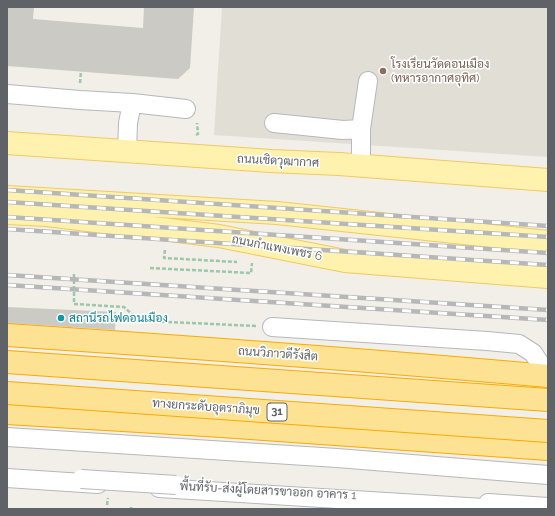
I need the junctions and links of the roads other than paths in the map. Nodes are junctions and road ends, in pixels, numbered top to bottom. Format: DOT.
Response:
graph roads {
  1 [pos="368,81"];
  2 [pos="7,94"];
  3 [pos="132,103"];
  4 [pos="191,115"];
  5 [pos="274,124"];
  6 [pos="362,129"];
  7 [pos="7,143"];
  8 [pos="127,150"];
  9 [pos="361,166"];
  10 [pos="548,180"];
  11 [pos="7,197"];
  12 [pos="7,213"];
  13 [pos="548,242"];
  14 [pos="548,277"];
  15 [pos="272,327"];
  16 [pos="7,335"];
  17 [pos="7,362"];
  18 [pos="542,375"];
  19 [pos="7,393"];
  20 [pos="548,400"];
  21 [pos="7,413"];
  22 [pos="548,431"];
  23 [pos="7,437"];
  24 [pos="548,449"];
  25 [pos="7,475"];
  26 [pos="548,475"];
  27 [pos="7,478"];
  28 [pos="548,507"];
  29 [pos="500,509"];
  1 -- 6 [label="lane"];
  2 -- 3 [label="lane"];
  3 -- 4 [label="lane"];
  3 -- 8 [label="lane"];
  5 -- 6 [label="lane"];
  6 -- 9 [label="lane"];
  7 -- 8 [label="main road, ถนนเชิดวุฒากาศ"];
  8 -- 9 [label="main road, ถนนเชิดวุฒากาศ"];
  9 -- 10 [label="main road, ถนนเชิดวุฒากาศ"];
  11 -- 13 [label="main road"];
  12 -- 14 [label="main road, ถนนกำแพงเพชร 6"];
  15 -- 18 [label="lane"];
  16 -- 18 [label="highway, ถนนวิภาวดีรังสิต"];
  17 -- 20 [label="highway, bridge"];
  19 -- 22 [label="highway, ทางยกระดับอุตราภิมุข / 31, bridge"];
  21 -- 24 [label="highway, 31"];
  23 -- 26 [label="lane"];
  25 -- 28 [label="lane, พื้นที่รับ-ส่งผู้โดยสารขาออก อาคาร 1, bridge"];
  27 -- 29 [label="lane"];
}
